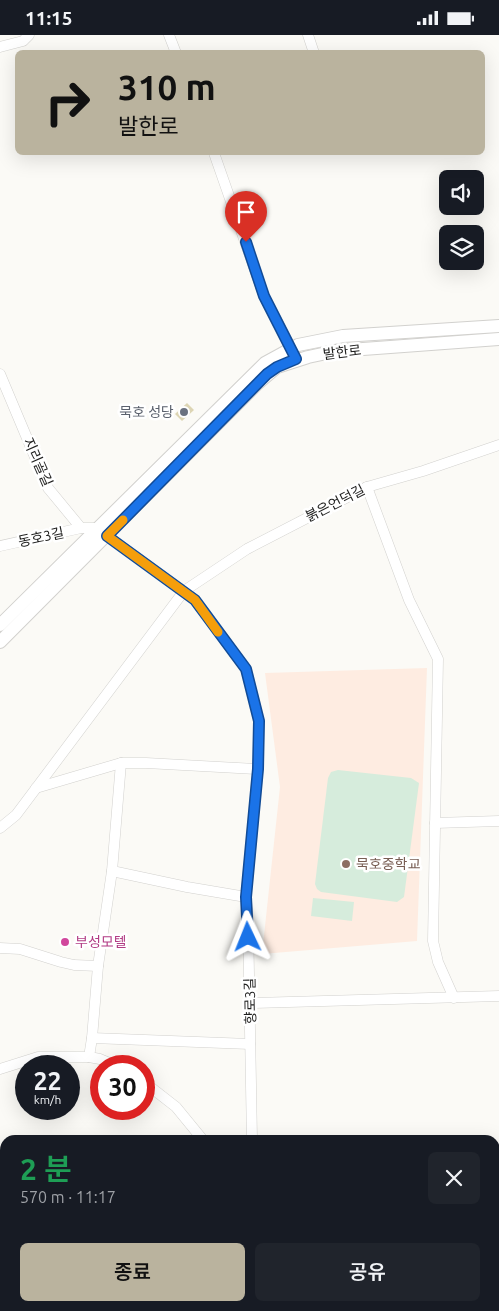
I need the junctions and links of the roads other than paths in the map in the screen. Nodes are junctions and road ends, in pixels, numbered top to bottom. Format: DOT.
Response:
graph roads {
  1 [pos="29,35"];
  2 [pos="169,35"];
  3 [pos="308,35"];
  4 [pos="0,47"];
  5 [pos="175,50"];
  6 [pos="313,50"];
  7 [pos="215,155"];
  8 [pos="499,326"];
  9 [pos="499,339"];
  10 [pos="293,354"];
  11 [pos="0,374"];
  12 [pos="499,445"];
  13 [pos="366,487"];
  14 [pos="82,528"];
  15 [pos="103,532"];
  16 [pos="0,546"];
  17 [pos="184,591"];
  18 [pos="0,625"];
  19 [pos="0,641"];
  20 [pos="121,763"];
  21 [pos="258,769"];
  22 [pos="36,787"];
  23 [pos="499,821"];
  24 [pos="435,823"];
  25 [pos="0,828"];
  26 [pos="112,871"];
  27 [pos="246,897"];
  28 [pos="0,948"];
  29 [pos="98,967"];
  30 [pos="499,996"];
  31 [pos="454,998"];
  32 [pos="250,1003"];
  33 [pos="92,1038"];
  34 [pos="250,1044"];
  35 [pos="88,1057"];
  36 [pos="0,1069"];
  37 [pos="155,1091"];
  38 [pos="199,1135"];
  39 [pos="252,1135"];
  1 -- 4 [label="street"];
  2 -- 5 [label="street"];
  3 -- 6 [label="street"];
  7 -- 10 [label="street"];
  8 -- 10 [label="street, 발한로"];
  9 -- 10 [label="street, 발한로"];
  10 -- 15 [label="street, 발한로"];
  11 -- 14 [label="street, 지리골길"];
  12 -- 13 [label="street, 붉은언덕길"];
  13 -- 17 [label="street, 붉은언덕길"];
  13 -- 24 [label="street"];
  14 -- 15 [label="street"];
  14 -- 16 [label="street, 동호3길"];
  15 -- 17 [label="street, 향로3길"];
  15 -- 18 [label="street, 발한로"];
  15 -- 19 [label="street, 발한로"];
  17 -- 21 [label="street, 향로3길"];
  17 -- 22 [label="street, 붉은언덕길"];
  20 -- 21 [label="street"];
  20 -- 22 [label="street"];
  20 -- 26 [label="street"];
  21 -- 27 [label="street, 향로3길"];
  22 -- 25 [label="street, 붉은언덕길"];
  23 -- 24 [label="street"];
  24 -- 31 [label="street"];
  26 -- 27 [label="street"];
  26 -- 29 [label="street"];
  27 -- 32 [label="street, 향로3길"];
  28 -- 29 [label="street"];
  29 -- 33 [label="street"];
  30 -- 31 [label="street"];
  31 -- 32 [label="street"];
  32 -- 34 [label="street, 향로3길"];
  33 -- 34 [label="street"];
  33 -- 35 [label="street"];
  34 -- 39 [label="street, 향로3길"];
  35 -- 36 [label="street"];
  37 -- 38 [label="street"];
}
